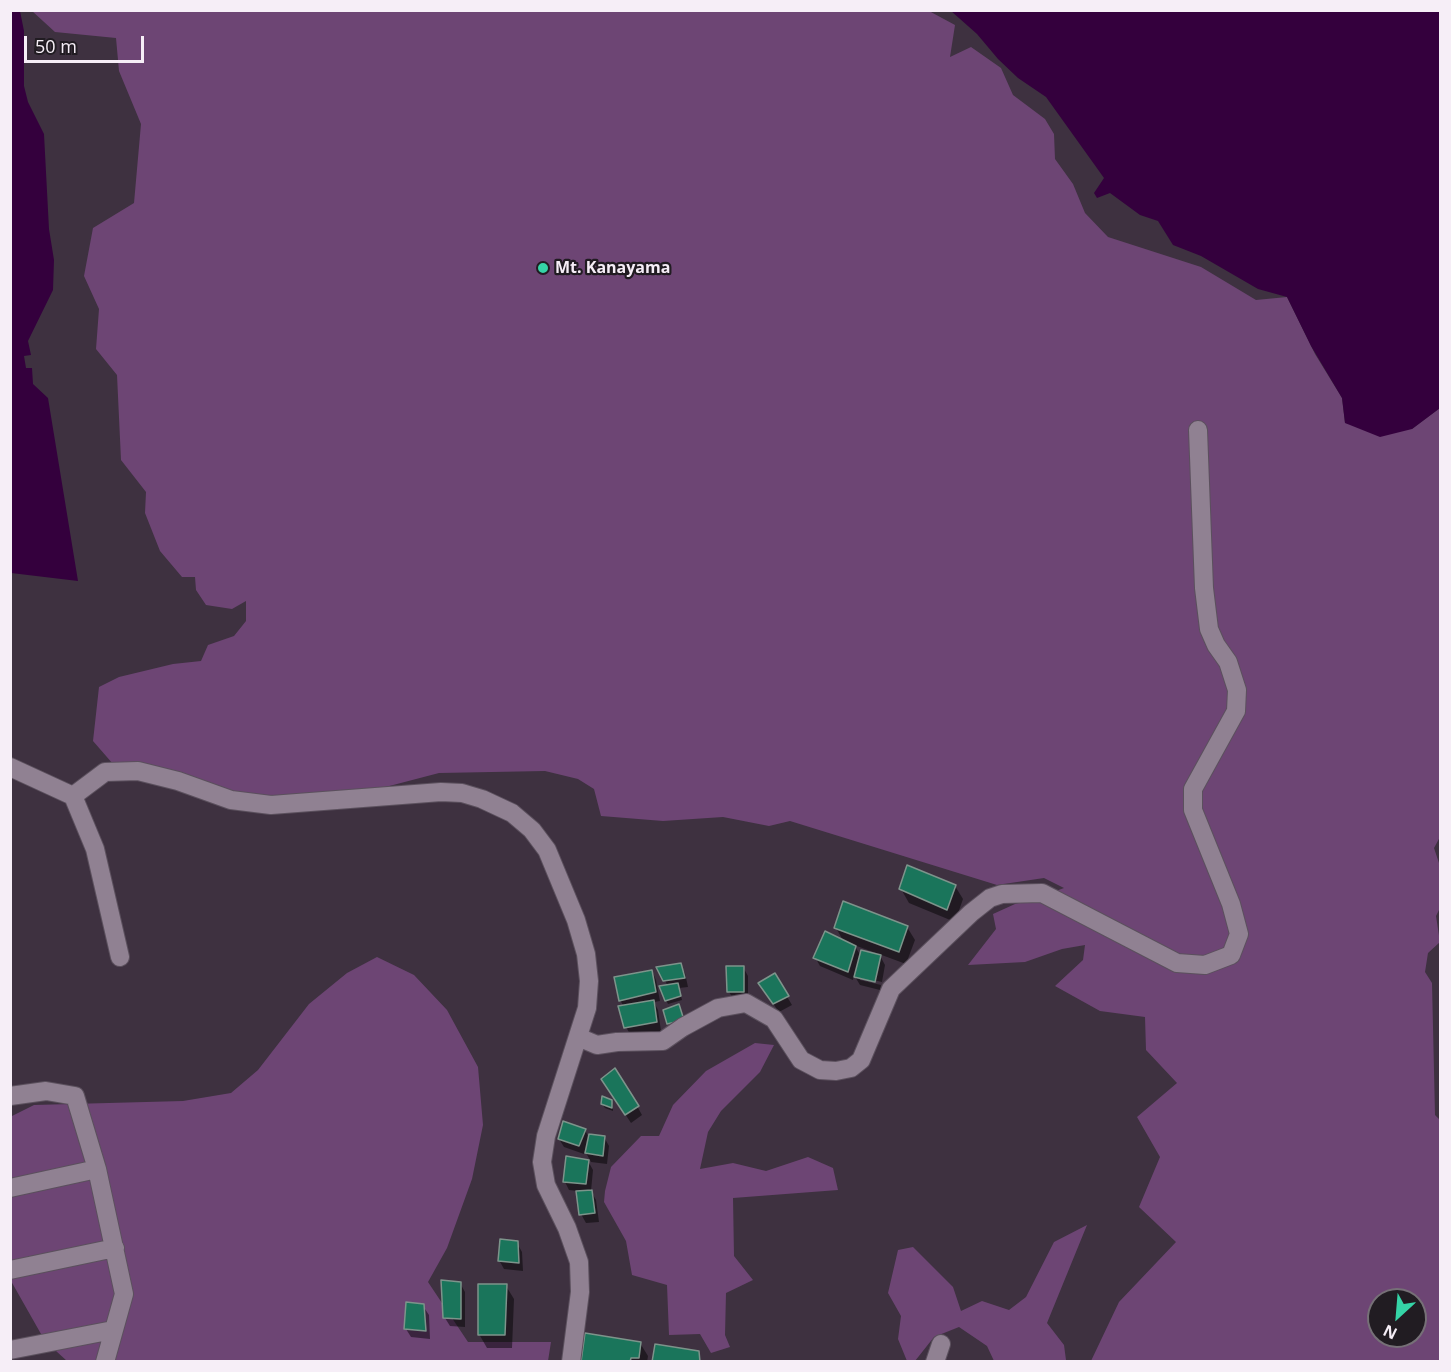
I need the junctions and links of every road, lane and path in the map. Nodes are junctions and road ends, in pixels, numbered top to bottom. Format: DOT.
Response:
graph roads {
  1 [pos="1198,430"];
  2 [pos="10,767"];
  3 [pos="73,795"];
  4 [pos="120,957"];
  5 [pos="578,1037"];
  6 [pos="10,1096"];
  7 [pos="97,1169"];
  8 [pos="10,1188"];
  9 [pos="115,1248"];
  10 [pos="10,1270"];
  11 [pos="114,1330"];
  12 [pos="941,1344"];
  13 [pos="10,1350"];
  14 [pos="105,1362"];
  15 [pos="571,1362"];
  16 [pos="935,1362"];
  1 -- 5 [label="street"];
  2 -- 3 [label="street"];
  3 -- 4 [label="street"];
  3 -- 5 [label="street"];
  5 -- 15 [label="street"];
  6 -- 7 [label="street"];
  7 -- 8 [label="street"];
  7 -- 9 [label="street"];
  9 -- 10 [label="street"];
  9 -- 11 [label="street"];
  11 -- 13 [label="street"];
  11 -- 14 [label="street"];
  12 -- 16 [label="street"];
}
